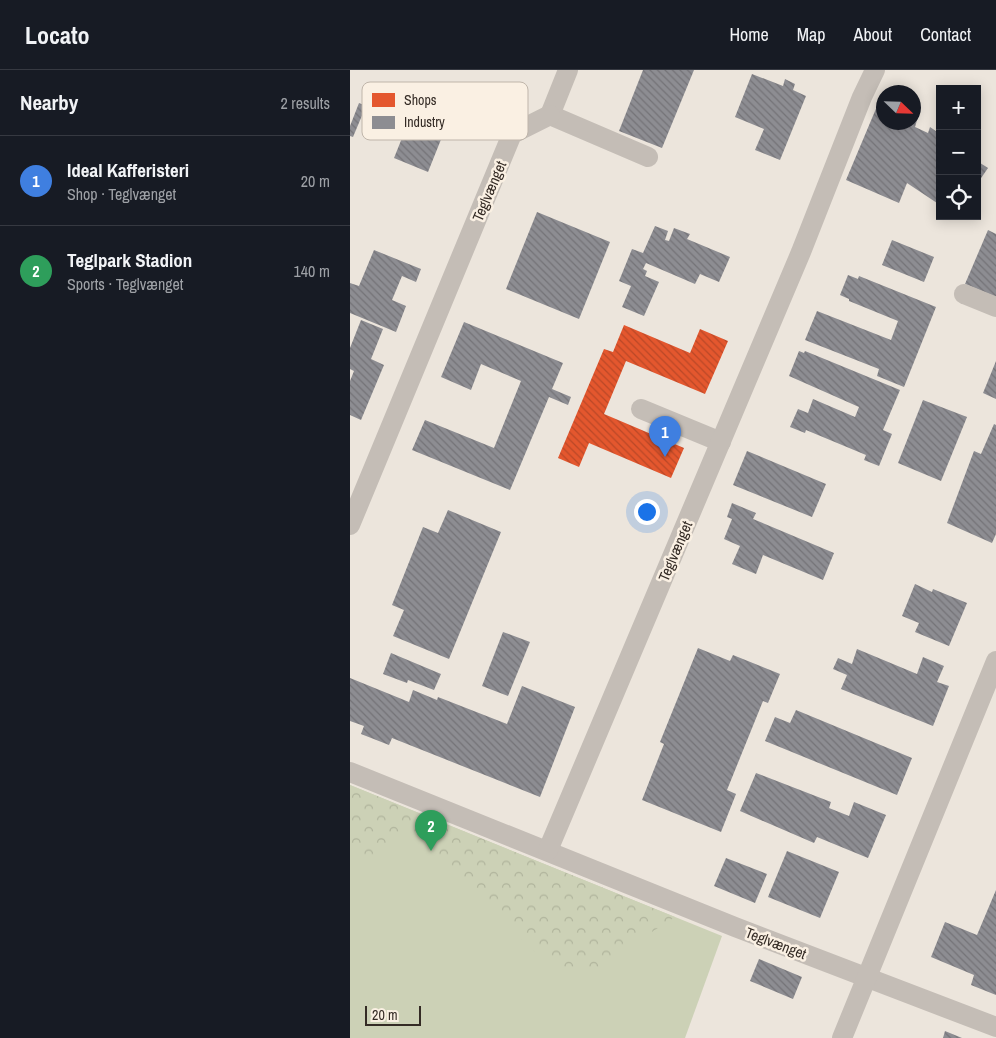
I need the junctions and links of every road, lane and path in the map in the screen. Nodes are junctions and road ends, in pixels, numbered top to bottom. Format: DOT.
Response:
graph roads {
  1 [pos="568,70"];
  2 [pos="876,70"];
  3 [pos="550,115"];
  4 [pos="528,126"];
  5 [pos="510,140"];
  6 [pos="648,157"];
  7 [pos="964,294"];
  8 [pos="996,307"];
  9 [pos="641,409"];
  10 [pos="721,442"];
  11 [pos="350,524"];
  12 [pos="996,661"];
  13 [pos="350,772"];
  14 [pos="548,850"];
  15 [pos="866,977"];
  16 [pos="996,1027"];
  17 [pos="842,1038"];
  1 -- 3 [label="street"];
  2 -- 10 [label="street, Teglvænget"];
  3 -- 4 [label="street, Teglvænget"];
  3 -- 6 [label="street"];
  5 -- 11 [label="street, Teglvænget"];
  7 -- 8 [label="street"];
  9 -- 10 [label="street"];
  10 -- 14 [label="street, Teglvænget"];
  12 -- 15 [label="street"];
  13 -- 14 [label="street, Teglvænget"];
  14 -- 15 [label="street, Teglvænget"];
  15 -- 16 [label="street, Teglvænget"];
  15 -- 17 [label="street"];
}
